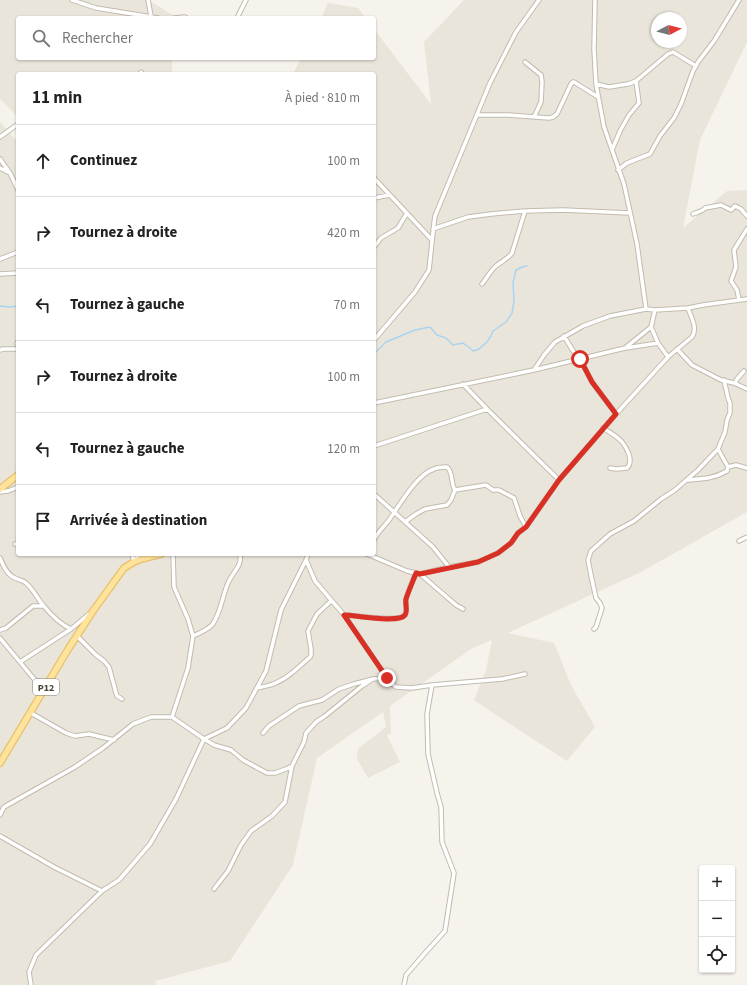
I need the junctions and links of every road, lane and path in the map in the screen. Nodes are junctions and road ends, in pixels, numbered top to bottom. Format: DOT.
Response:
graph roads {
  1 [pos="72,0"];
  2 [pos="148,0"];
  3 [pos="246,0"];
  4 [pos="539,0"];
  5 [pos="595,0"];
  6 [pos="739,0"];
  7 [pos="150,16"];
  8 [pos="238,16"];
  9 [pos="525,62"];
  10 [pos="696,66"];
  11 [pos="636,81"];
  12 [pos="596,84"];
  13 [pos="598,97"];
  14 [pos="476,115"];
  15 [pos="534,117"];
  16 [pos="16,125"];
  17 [pos="0,137"];
  18 [pos="612,150"];
  19 [pos="0,159"];
  20 [pos="0,168"];
  21 [pos="618,170"];
  22 [pos="10,173"];
  23 [pos="376,180"];
  24 [pos="16,186"];
  25 [pos="390,195"];
  26 [pos="376,198"];
  27 [pos="525,211"];
  28 [pos="407,213"];
  29 [pos="630,213"];
  30 [pos="693,214"];
  31 [pos="747,216"];
  32 [pos="433,229"];
  33 [pos="747,229"];
  34 [pos="432,240"];
  35 [pos="376,244"];
  36 [pos="16,253"];
  37 [pos="0,260"];
  38 [pos="16,273"];
  39 [pos="0,274"];
  40 [pos="482,284"];
  41 [pos="747,299"];
  42 [pos="740,300"];
  43 [pos="688,308"];
  44 [pos="646,309"];
  45 [pos="655,310"];
  46 [pos="651,327"];
  47 [pos="564,336"];
  48 [pos="376,338"];
  49 [pos="658,343"];
  50 [pos="625,348"];
  51 [pos="16,349"];
  52 [pos="677,349"];
  53 [pos="0,350"];
  54 [pos="668,357"];
  55 [pos="579,359"];
  56 [pos="534,370"];
  57 [pos="744,371"];
  58 [pos="724,380"];
  59 [pos="735,383"];
  60 [pos="463,384"];
  61 [pos="747,389"];
  62 [pos="376,403"];
  63 [pos="487,409"];
  64 [pos="616,414"];
  65 [pos="603,428"];
  66 [pos="376,445"];
  67 [pos="718,449"];
  68 [pos="728,467"];
  69 [pos="610,468"];
  70 [pos="747,468"];
  71 [pos="16,477"];
  72 [pos="559,480"];
  73 [pos="687,480"];
  74 [pos="16,488"];
  75 [pos="0,489"];
  76 [pos="455,490"];
  77 [pos="0,492"];
  78 [pos="376,496"];
  79 [pos="394,512"];
  80 [pos="405,522"];
  81 [pos="526,527"];
  82 [pos="376,536"];
  83 [pos="747,537"];
  84 [pos="739,541"];
  85 [pos="132,556"];
  86 [pos="138,556"];
  87 [pos="153,556"];
  88 [pos="173,556"];
  89 [pos="240,556"];
  90 [pos="307,556"];
  91 [pos="373,556"];
  92 [pos="0,558"];
  93 [pos="306,560"];
  94 [pos="134,562"];
  95 [pos="449,567"];
  96 [pos="418,573"];
  97 [pos="331,600"];
  98 [pos="43,606"];
  99 [pos="463,609"];
  100 [pos="93,611"];
  101 [pos="344,615"];
  102 [pos="71,629"];
  103 [pos="594,629"];
  104 [pos="0,630"];
  105 [pos="77,636"];
  106 [pos="193,636"];
  107 [pos="0,638"];
  108 [pos="20,662"];
  109 [pos="526,674"];
  110 [pos="387,678"];
  111 [pos="373,679"];
  112 [pos="432,685"];
  113 [pos="257,688"];
  114 [pos="44,691"];
  115 [pos="122,699"];
  116 [pos="31,712"];
  117 [pos="172,716"];
  118 [pos="263,733"];
  119 [pos="204,739"];
  120 [pos="114,740"];
  121 [pos="1,759"];
  122 [pos="292,766"];
  123 [pos="0,815"];
  124 [pos="0,836"];
  125 [pos="214,889"];
  126 [pos="102,891"];
  127 [pos="31,985"];
  128 [pos="404,985"];
  1 -- 7 [label="street"];
  2 -- 7 [label="street"];
  3 -- 8 [label="street"];
  4 -- 14 [label="street"];
  5 -- 12 [label="street"];
  6 -- 10 [label="street"];
  9 -- 15 [label="street"];
  10 -- 11 [label="street"];
  10 -- 21 [label="street"];
  11 -- 12 [label="street"];
  11 -- 18 [label="street"];
  12 -- 13 [label="street"];
  13 -- 15 [label="street"];
  13 -- 18 [label="street"];
  14 -- 15 [label="street"];
  14 -- 32 [label="street"];
  16 -- 17 [label="street"];
  18 -- 21 [label="street"];
  19 -- 22 [label="street"];
  20 -- 22 [label="street"];
  21 -- 29 [label="street"];
  22 -- 24 [label="street"];
  23 -- 25 [label="street"];
  25 -- 26 [label="street"];
  25 -- 28 [label="street"];
  27 -- 29 [label="street"];
  27 -- 32 [label="street"];
  27 -- 40 [label="street"];
  28 -- 34 [label="street"];
  28 -- 35 [label="street"];
  29 -- 44 [label="street"];
  30 -- 31 [label="street"];
  32 -- 34 [label="street"];
  33 -- 42 [label="street"];
  34 -- 48 [label="street"];
  36 -- 37 [label="street"];
  38 -- 39 [label="street"];
  41 -- 42 [label="street"];
  42 -- 43 [label="street"];
  43 -- 45 [label="street"];
  43 -- 52 [label="street"];
  44 -- 45 [label="street"];
  44 -- 47 [label="street"];
  45 -- 46 [label="street"];
  46 -- 49 [label="street"];
  46 -- 50 [label="street"];
  47 -- 55 [label="street"];
  47 -- 56 [label="street"];
  49 -- 50 [label="street"];
  49 -- 54 [label="street"];
  50 -- 55 [label="street"];
  51 -- 53 [label="street"];
  52 -- 54 [label="street"];
  52 -- 58 [label="street"];
  54 -- 64 [label="street"];
  55 -- 56 [label="street"];
  55 -- 64 [label="street"];
  56 -- 60 [label="street"];
  57 -- 59 [label="street"];
  58 -- 59 [label="street"];
  58 -- 67 [label="street"];
  59 -- 61 [label="street"];
  60 -- 62 [label="street"];
  60 -- 63 [label="street"];
  63 -- 66 [label="street"];
  63 -- 72 [label="street"];
  64 -- 65 [label="street"];
  65 -- 69 [label="street"];
  65 -- 72 [label="street"];
  67 -- 68 [label="street"];
  67 -- 73 [label="street"];
  68 -- 70 [label="street"];
  68 -- 73 [label="street"];
  71 -- 75 [label="main road"];
  72 -- 81 [label="street"];
  73 -- 103 [label="street"];
  74 -- 77 [label="street"];
  76 -- 79 [label="street"];
  76 -- 80 [label="street"];
  76 -- 81 [label="street"];
  78 -- 79 [label="street"];
  79 -- 80 [label="street"];
  79 -- 82 [label="street"];
  80 -- 95 [label="street"];
  81 -- 95 [label="street"];
  83 -- 84 [label="street"];
  85 -- 94 [label="street"];
  86 -- 94 [label="street"];
  87 -- 94 [label="main road, P12"];
  88 -- 106 [label="street"];
  89 -- 106 [label="street"];
  90 -- 93 [label="street"];
  91 -- 96 [label="street"];
  92 -- 98 [label="street"];
  93 -- 97 [label="street"];
  93 -- 113 [label="street"];
  94 -- 100 [label="main road, P12"];
  95 -- 96 [label="street"];
  96 -- 99 [label="street"];
  96 -- 101 [label="street"];
  97 -- 101 [label="street"];
  97 -- 113 [label="street"];
  98 -- 102 [label="street"];
  98 -- 104 [label="street"];
  100 -- 102 [label="street"];
  100 -- 105 [label="main road, P12"];
  101 -- 110 [label="street"];
  102 -- 108 [label="street"];
  105 -- 114 [label="main road, P12"];
  105 -- 115 [label="street"];
  106 -- 117 [label="street"];
  107 -- 108 [label="street"];
  108 -- 114 [label="street"];
  109 -- 112 [label="street"];
  110 -- 111 [label="street"];
  110 -- 112 [label="street"];
  111 -- 118 [label="street"];
  111 -- 122 [label="street"];
  112 -- 128 [label="street"];
  113 -- 119 [label="street"];
  114 -- 116 [label="main road, P12"];
  116 -- 120 [label="street"];
  116 -- 121 [label="main road, P12"];
  117 -- 119 [label="street"];
  117 -- 120 [label="street"];
  119 -- 122 [label="street"];
  119 -- 126 [label="street"];
  120 -- 123 [label="street"];
  122 -- 125 [label="street"];
  124 -- 126 [label="street"];
  126 -- 127 [label="street"];
}
